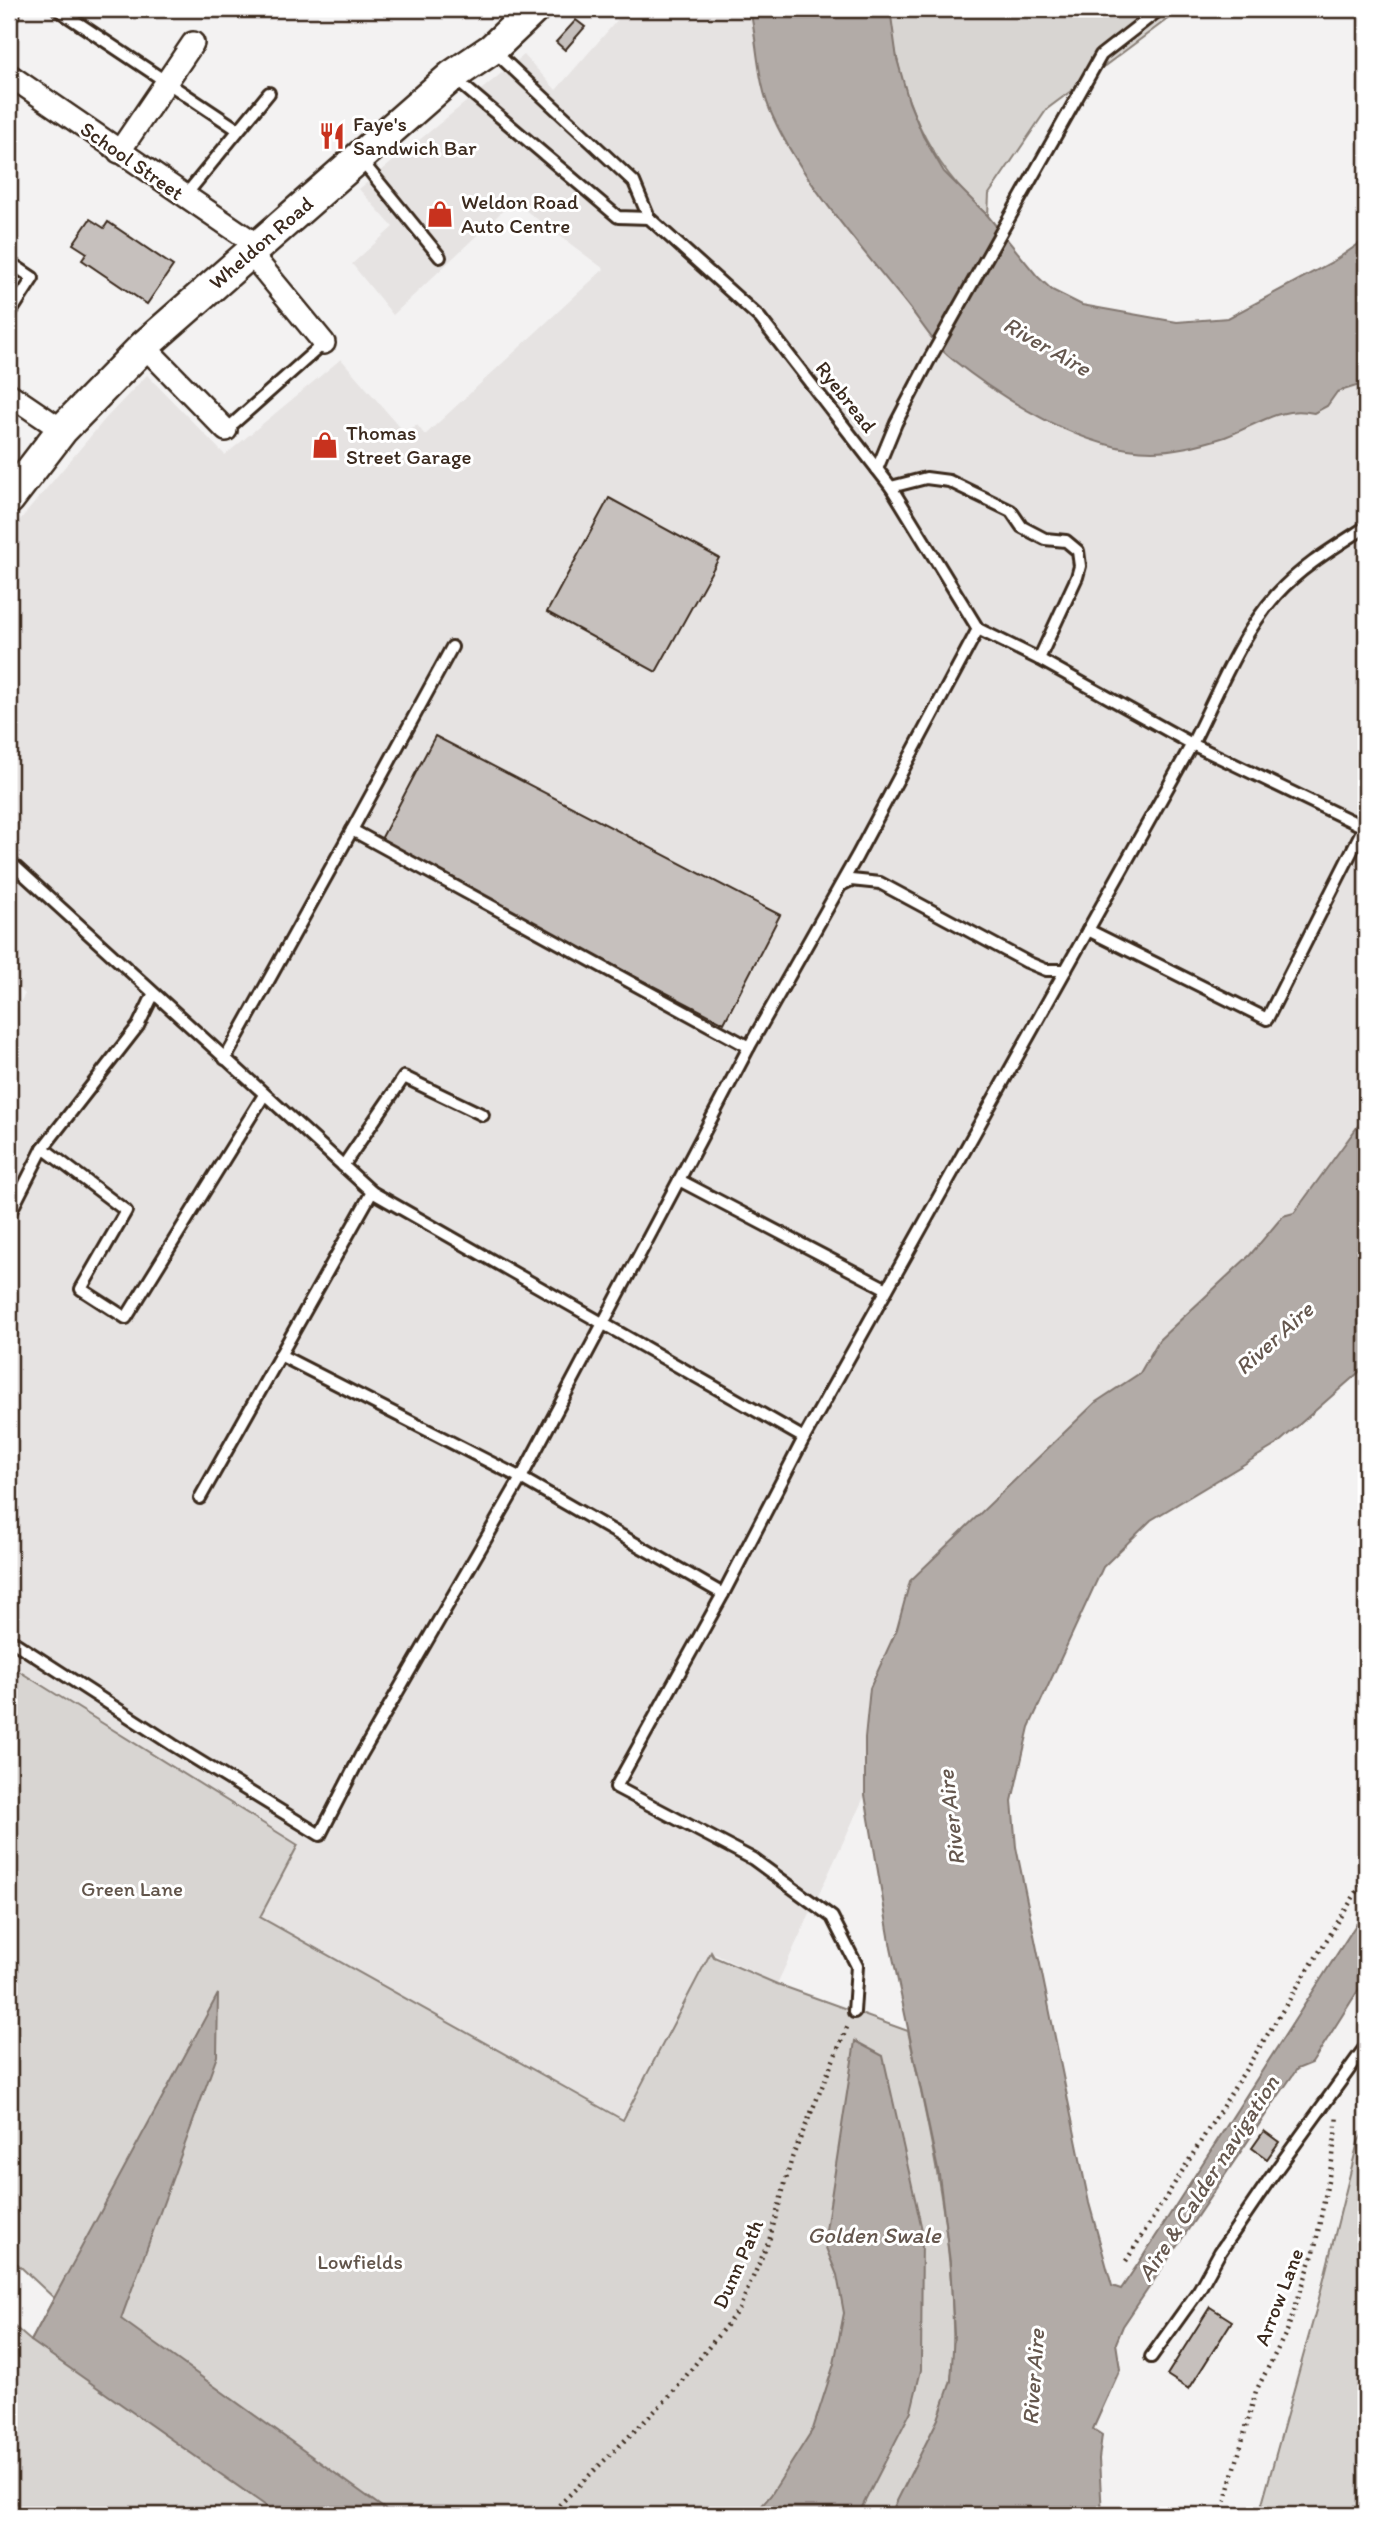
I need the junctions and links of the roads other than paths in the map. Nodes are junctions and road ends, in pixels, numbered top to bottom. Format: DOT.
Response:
graph roads {
  1 [pos="57,9"];
  2 [pos="534,9"];
  3 [pos="1160,9"];
  4 [pos="193,43"];
  5 [pos="492,49"];
  6 [pos="9,75"];
  7 [pos="452,76"];
  8 [pos="167,82"];
  9 [pos="269,93"];
  10 [pos="237,129"];
  11 [pos="119,152"];
  12 [pos="359,158"];
  13 [pos="184,197"];
  14 [pos="649,218"];
  15 [pos="253,249"];
  16 [pos="440,257"];
  17 [pos="9,262"];
  18 [pos="9,315"];
  19 [pos="324,343"];
  20 [pos="144,346"];
  21 [pos="9,394"];
  22 [pos="62,430"];
  23 [pos="226,430"];
  24 [pos="877,470"];
  25 [pos="891,487"];
  26 [pos="9,499"];
  27 [pos="1366,527"];
  28 [pos="978,629"];
  29 [pos="452,647"];
  30 [pos="1039,659"];
  31 [pos="1192,744"];
  32 [pos="1365,827"];
  33 [pos="352,831"];
  34 [pos="9,861"];
  35 [pos="841,885"];
  36 [pos="1088,930"];
  37 [pos="1066,970"];
  38 [pos="153,995"];
  39 [pos="749,1047"];
  40 [pos="225,1059"];
  41 [pos="264,1095"];
  42 [pos="483,1115"];
  43 [pos="43,1148"];
  44 [pos="343,1166"];
  45 [pos="679,1180"];
  46 [pos="372,1192"];
  47 [pos="9,1215"];
  48 [pos="887,1290"];
  49 [pos="603,1325"];
  50 [pos="280,1355"];
  51 [pos="804,1438"];
  52 [pos="521,1478"];
  53 [pos="200,1498"];
  54 [pos="723,1594"];
  55 [pos="9,1639"];
  56 [pos="854,2012"];
  57 [pos="1366,2046"];
  58 [pos="1151,2357"];
  1 -- 8 [label="lane"];
  2 -- 5 [label="street, Wheldon Road"];
  3 -- 24 [label="lane"];
  4 -- 8 [label="street"];
  5 -- 7 [label="street, Wheldon Road"];
  5 -- 14 [label="lane, Ryebread"];
  6 -- 11 [label="street, School Street"];
  7 -- 12 [label="street, Wheldon Road"];
  7 -- 14 [label="lane"];
  8 -- 10 [label="lane"];
  8 -- 11 [label="street"];
  9 -- 10 [label="lane"];
  10 -- 13 [label="lane"];
  11 -- 13 [label="street, School Street"];
  12 -- 15 [label="street, Wheldon Road"];
  12 -- 16 [label="lane"];
  13 -- 15 [label="street, School Street"];
  14 -- 24 [label="lane, Ryebread"];
  15 -- 19 [label="street, School Street"];
  15 -- 20 [label="street, Wheldon Road"];
  17 -- 18 [label="lane"];
  19 -- 23 [label="lane"];
  20 -- 22 [label="street, Wheldon Road"];
  20 -- 23 [label="street"];
  21 -- 22 [label="street"];
  22 -- 26 [label="street, Wheldon Road"];
  24 -- 25 [label="lane, Ryebread"];
  25 -- 28 [label="lane, Ryebread"];
  25 -- 30 [label="lane"];
  27 -- 31 [label="lane"];
  28 -- 30 [label="lane"];
  28 -- 35 [label="lane"];
  29 -- 33 [label="lane"];
  30 -- 31 [label="lane"];
  31 -- 32 [label="lane"];
  31 -- 36 [label="lane"];
  32 -- 36 [label="lane"];
  33 -- 39 [label="lane"];
  33 -- 40 [label="lane"];
  34 -- 38 [label="lane"];
  35 -- 37 [label="lane"];
  35 -- 39 [label="lane"];
  36 -- 37 [label="lane"];
  37 -- 48 [label="lane"];
  38 -- 40 [label="lane"];
  38 -- 43 [label="lane"];
  39 -- 45 [label="lane"];
  40 -- 41 [label="lane"];
  41 -- 43 [label="lane"];
  41 -- 44 [label="lane"];
  42 -- 44 [label="lane"];
  43 -- 47 [label="lane"];
  44 -- 46 [label="lane"];
  45 -- 48 [label="lane"];
  45 -- 49 [label="lane"];
  46 -- 49 [label="lane"];
  46 -- 50 [label="lane"];
  48 -- 51 [label="lane"];
  49 -- 51 [label="lane"];
  49 -- 52 [label="lane"];
  50 -- 52 [label="lane"];
  50 -- 53 [label="lane"];
  51 -- 54 [label="lane"];
  52 -- 54 [label="lane"];
  52 -- 55 [label="lane"];
  54 -- 56 [label="lane"];
  57 -- 58 [label="lane"];
}
